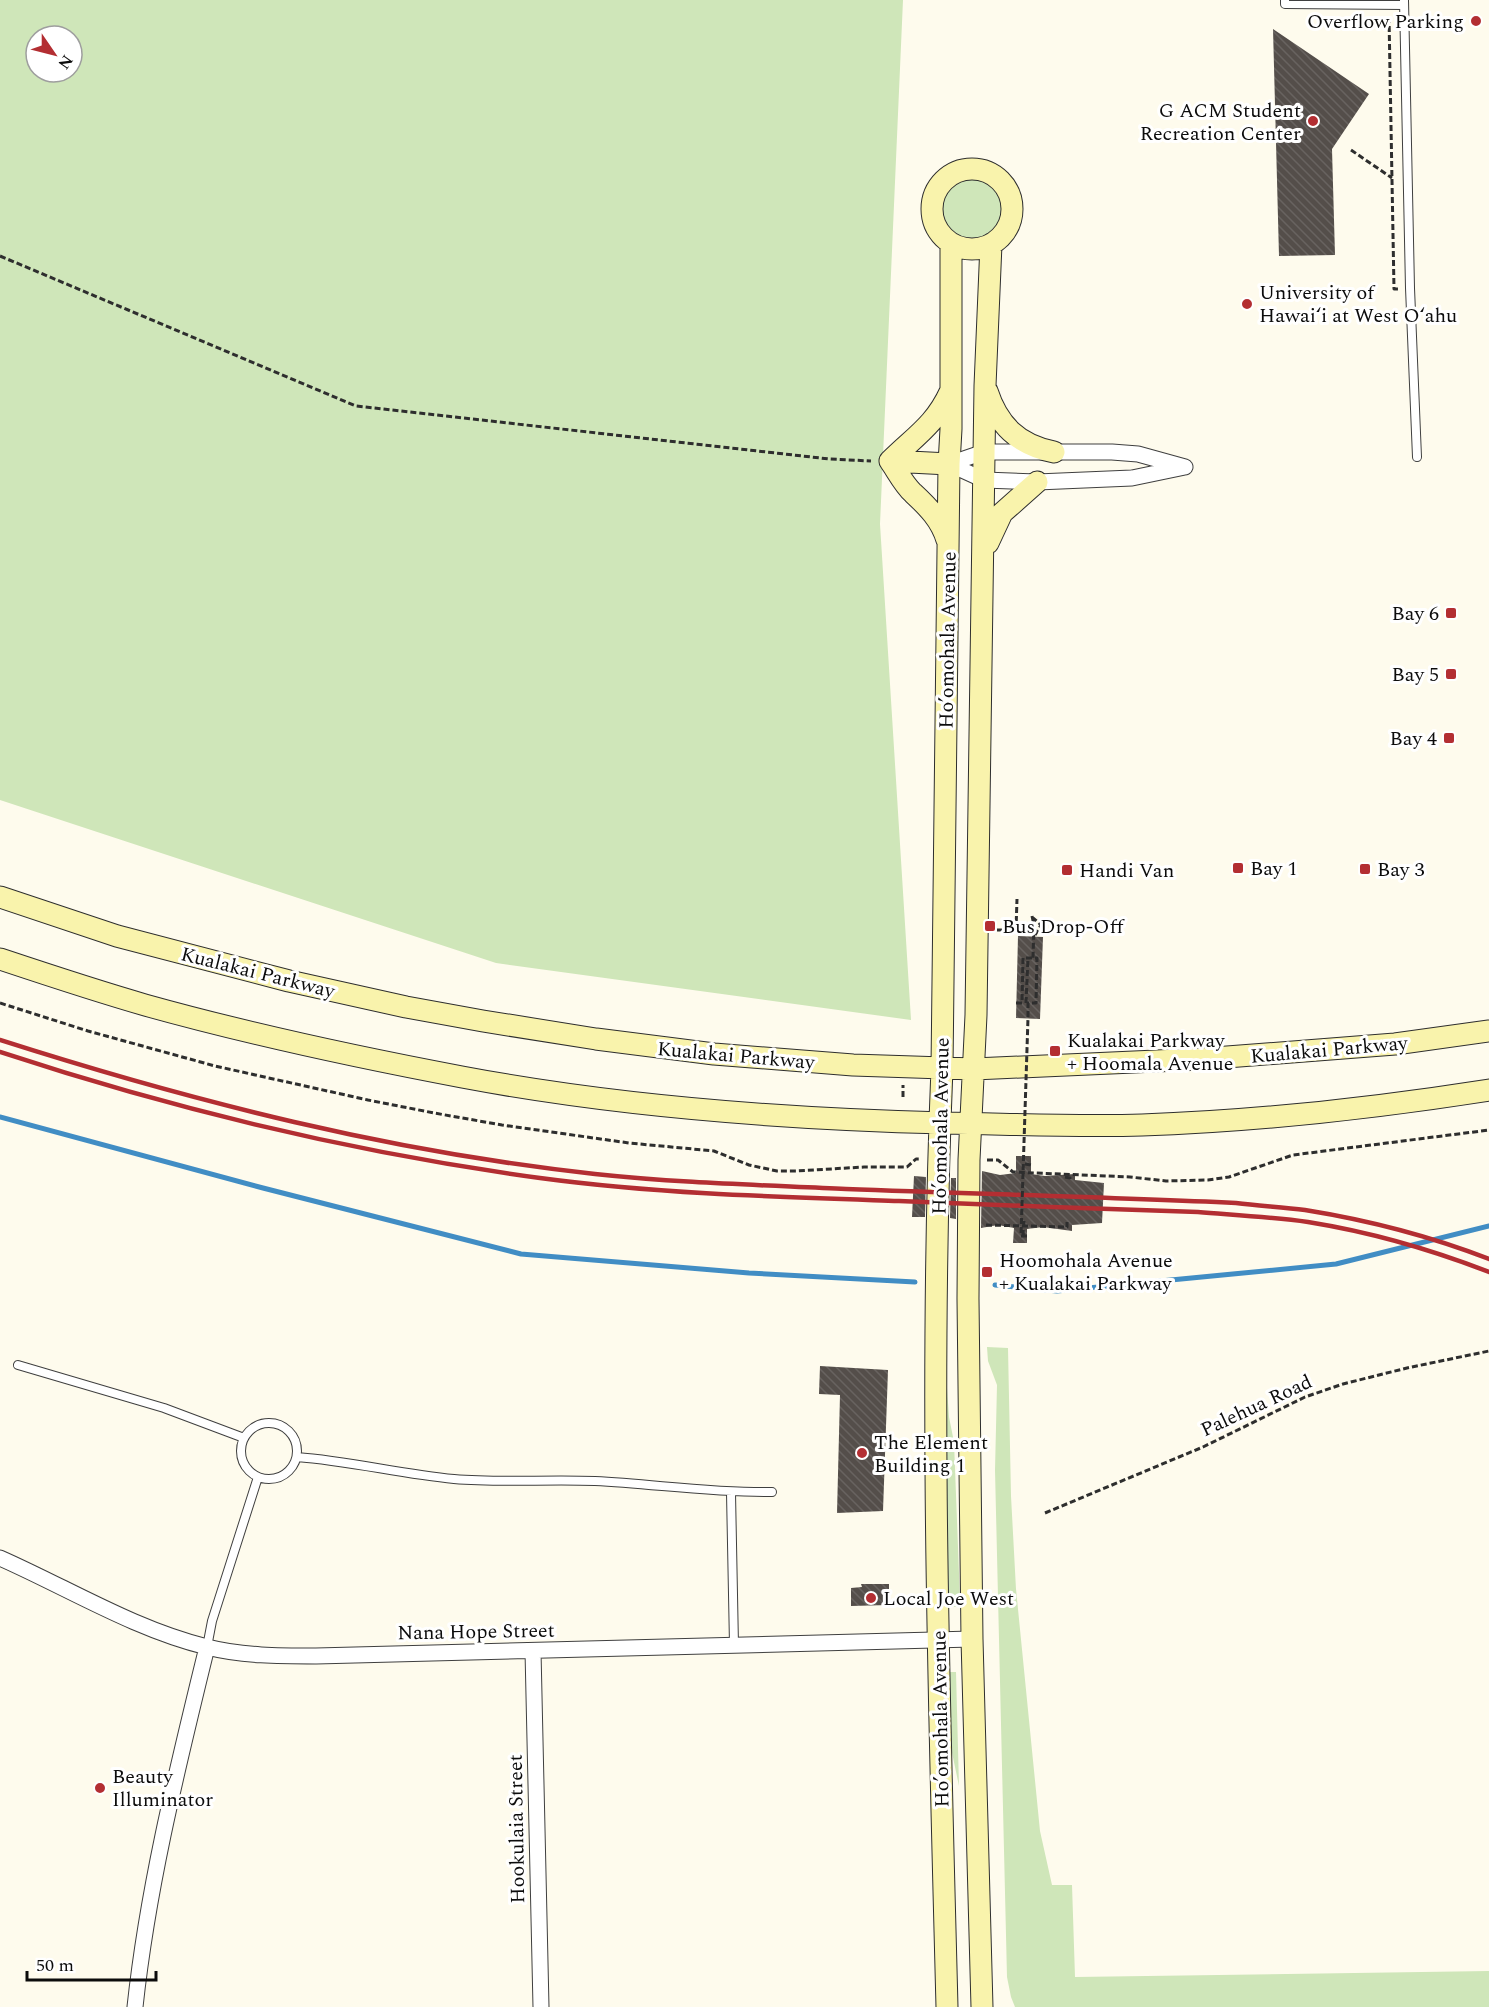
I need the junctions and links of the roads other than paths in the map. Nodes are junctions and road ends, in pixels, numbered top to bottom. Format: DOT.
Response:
graph roads {
  1 [pos="1285,0"];
  2 [pos="1404,2"];
  3 [pos="951,244"];
  4 [pos="991,244"];
  5 [pos="985,386"];
  6 [pos="951,389"];
  7 [pos="984,452"];
  8 [pos="1053,452"];
  9 [pos="1417,457"];
  10 [pos="890,461"];
  11 [pos="949,464"];
  12 [pos="984,480"];
  13 [pos="1037,482"];
  14 [pos="948,546"];
  15 [pos="983,558"];
  16 [pos="0,897"];
  17 [pos="0,959"];
  18 [pos="1489,1031"];
  19 [pos="942,1068"];
  20 [pos="974,1068"];
  21 [pos="1489,1090"];
  22 [pos="940,1123"];
  23 [pos="971,1123"];
  24 [pos="18,1365"];
  25 [pos="244,1438"];
  26 [pos="297,1457"];
  27 [pos="258,1477"];
  28 [pos="772,1492"];
  29 [pos="731,1493"];
  30 [pos="0,1558"];
  31 [pos="972,1639"];
  32 [pos="938,1641"];
  33 [pos="734,1645"];
  34 [pos="207,1647"];
  35 [pos="533,1651"];
  36 [pos="981,1970"];
  37 [pos="135,2007"];
  38 [pos="541,2007"];
  39 [pos="947,2007"];
  40 [pos="982,2007"];
  41 [pos="990,2007"];
  1 -- 2 [label="lane"];
  2 -- 9 [label="lane"];
  3 -- 4 [label="main road"];
  3 -- 4 [label="main road"];
  3 -- 6 [label="main road, Ho’omohala Avenue"];
  4 -- 5 [label="main road, Ho’omohala Avenue"];
  5 -- 7 [label="main road, Ho’omohala Avenue"];
  5 -- 8 [label="main road"];
  6 -- 10 [label="main road"];
  6 -- 11 [label="main road, Ho’omohala Avenue"];
  7 -- 8 [label="street"];
  7 -- 11 [label="street"];
  7 -- 12 [label="main road, Ho’omohala Avenue"];
  8 -- 13 [label="street"];
  10 -- 11 [label="main road"];
  10 -- 14 [label="main road"];
  11 -- 12 [label="street"];
  11 -- 14 [label="main road, Ho’omohala Avenue"];
  12 -- 13 [label="street"];
  12 -- 15 [label="main road, Ho’omohala Avenue"];
  13 -- 15 [label="main road"];
  14 -- 19 [label="main road, Ho’omohala Avenue"];
  15 -- 20 [label="main road, Ho’omohala Avenue"];
  16 -- 19 [label="main road, Kualakai Parkway"];
  17 -- 22 [label="main road"];
  18 -- 20 [label="main road, Kualakai Parkway"];
  19 -- 20 [label="main road, Kualakai Parkway"];
  19 -- 22 [label="main road, Ho’omohala Avenue"];
  20 -- 23 [label="main road, Ho’omohala Avenue"];
  21 -- 23 [label="main road"];
  22 -- 23 [label="main road"];
  22 -- 32 [label="main road, Ho’omohala Avenue"];
  23 -- 31 [label="main road, Ho’omohala Avenue"];
  24 -- 25 [label="lane"];
  25 -- 26 [label="lane"];
  25 -- 27 [label="lane"];
  26 -- 27 [label="lane"];
  26 -- 29 [label="lane"];
  27 -- 34 [label="lane"];
  28 -- 29 [label="lane"];
  29 -- 33 [label="lane"];
  30 -- 34 [label="street, Nana Hope Street"];
  31 -- 32 [label="street, Nana Hope Street"];
  31 -- 36 [label="main road, Ho’omohala Avenue"];
  32 -- 33 [label="street, Nana Hope Street"];
  32 -- 39 [label="main road, Ho’omohala Avenue"];
  33 -- 35 [label="street, Nana Hope Street"];
  34 -- 35 [label="street, Nana Hope Street"];
  34 -- 37 [label="street"];
  35 -- 38 [label="street, Hookulaia Street"];
  36 -- 40 [label="main road, Ho’omohala Avenue"];
  36 -- 41 [label="main road"];
}
